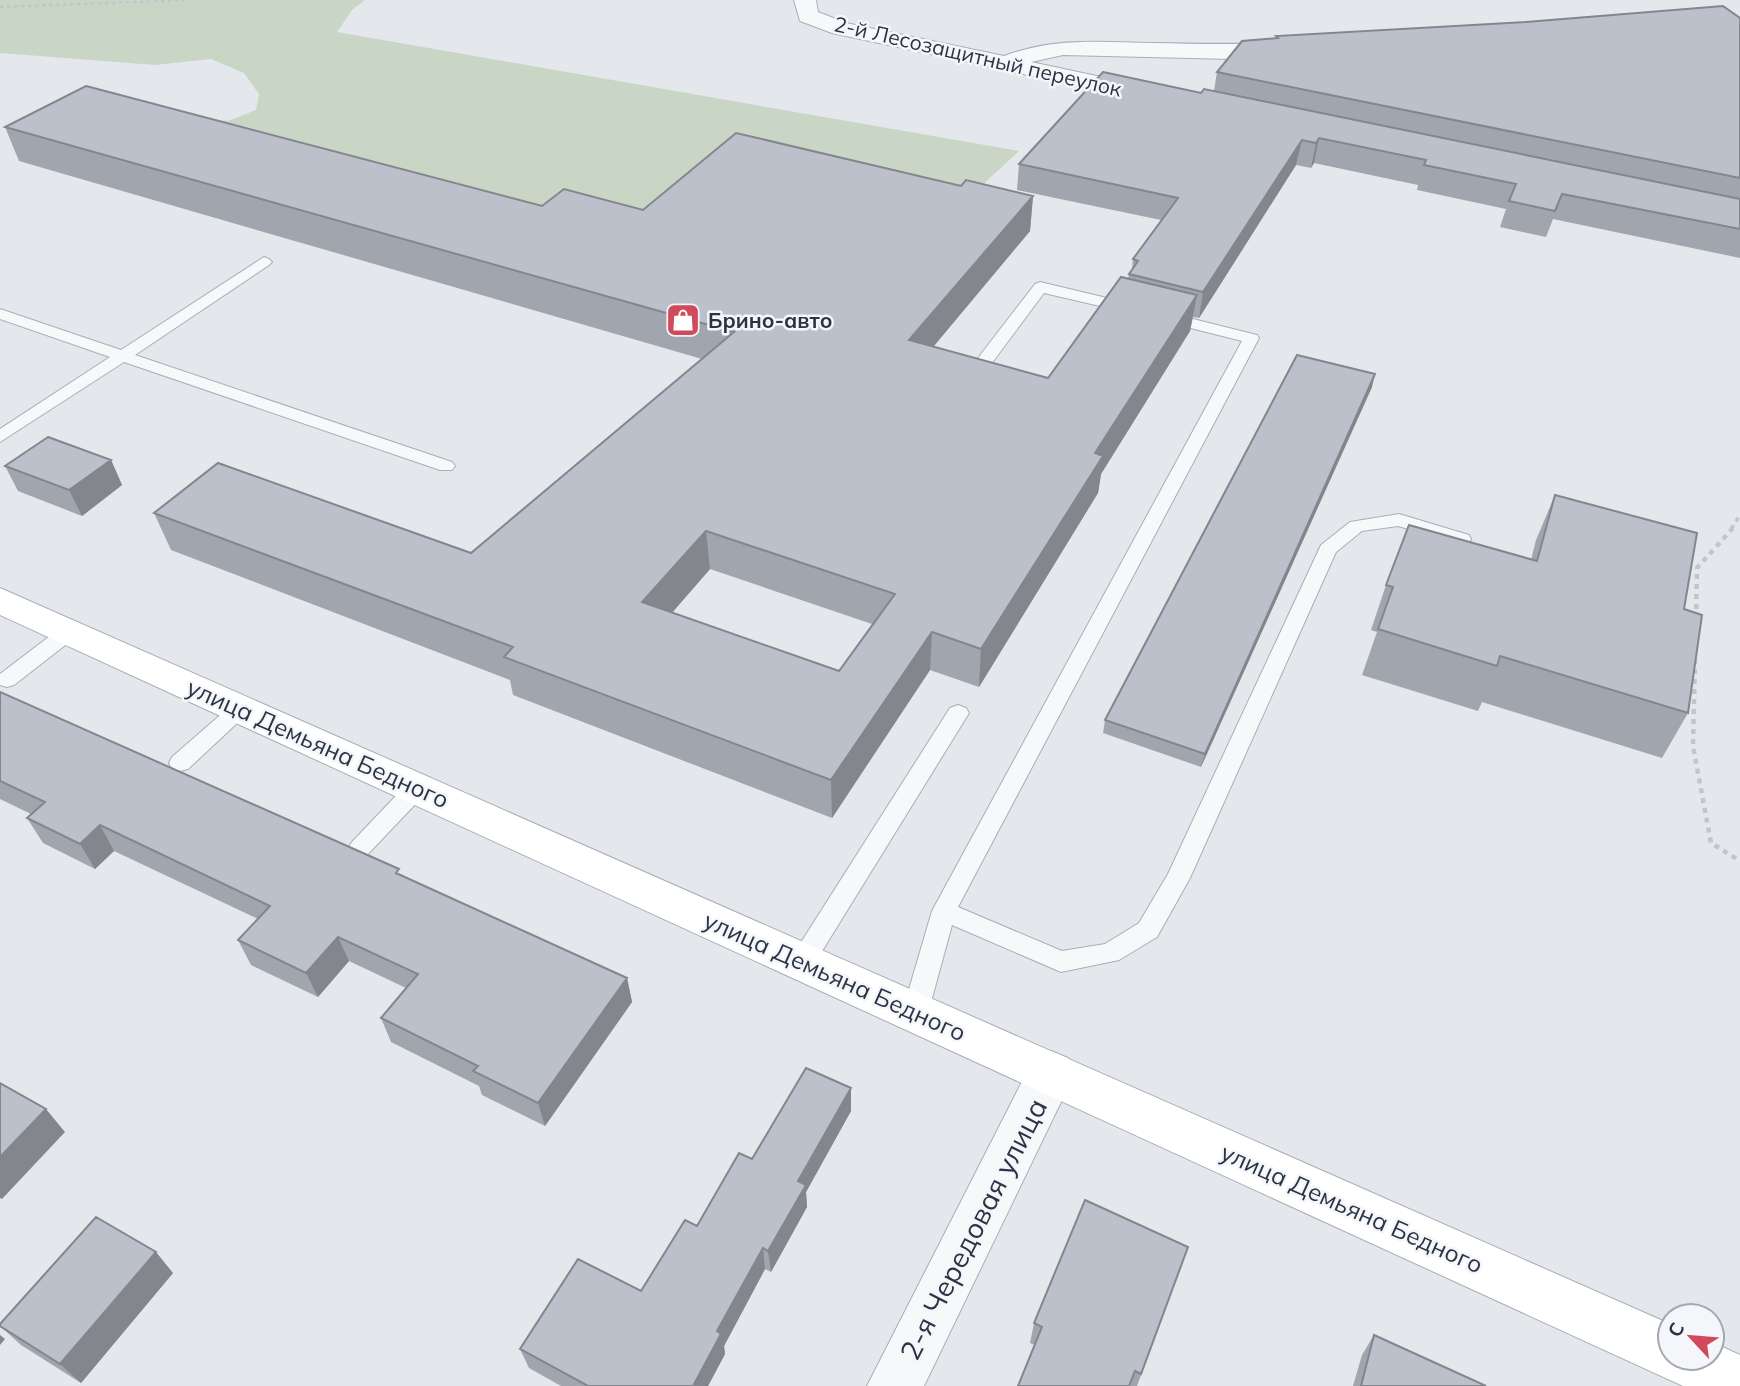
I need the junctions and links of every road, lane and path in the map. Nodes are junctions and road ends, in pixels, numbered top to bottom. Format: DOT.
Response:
graph roads {
  1 [pos="188,0"];
  2 [pos="805,0"];
  3 [pos="0,8"];
  4 [pos="1301,48"];
  5 [pos="1004,64"];
  6 [pos="1167,98"];
  7 [pos="264,262"];
  8 [pos="0,314"];
  9 [pos="123,356"];
  10 [pos="971,379"];
  11 [pos="0,437"];
  12 [pos="446,466"];
  13 [pos="1740,515"];
  14 [pos="1462,539"];
  15 [pos="0,600"];
  16 [pos="1696,622"];
  17 [pos="70,631"];
  18 [pos="1696,650"];
  19 [pos="7,680"];
  20 [pos="241,708"];
  21 [pos="958,713"];
  22 [pos="180,763"];
  23 [pos="417,788"];
  24 [pos="360,848"];
  25 [pos="1740,861"];
  26 [pos="944,911"];
  27 [pos="802,962"];
  28 [pos="915,1013"];
  29 [pos="1051,1073"];
  30 [pos="1656,1346"];
  31 [pos="895,1386"];
  1 -- 3 [label="path"];
  2 -- 5 [label="street, 2-й Лесозащитный переулок"];
  4 -- 5 [label="street"];
  5 -- 6 [label="street, 2-й Лесозащитный переулок"];
  7 -- 9 [label="lane"];
  8 -- 9 [label="lane"];
  9 -- 11 [label="lane"];
  9 -- 12 [label="lane"];
  10 -- 26 [label="lane"];
  13 -- 16 [label="path"];
  14 -- 26 [label="lane"];
  15 -- 17 [label="main road, улица Демьяна Бедного"];
  17 -- 19 [label="lane"];
  17 -- 20 [label="main road, улица Демьяна Бедного"];
  18 -- 25 [label="path"];
  20 -- 22 [label="lane"];
  20 -- 23 [label="main road, улица Демьяна Бедного"];
  21 -- 27 [label="lane"];
  23 -- 24 [label="lane"];
  23 -- 27 [label="main road, улица Демьяна Бедного"];
  26 -- 28 [label="lane"];
  27 -- 28 [label="main road, улица Демьяна Бедного"];
  28 -- 29 [label="main road, улица Демьяна Бедного"];
  29 -- 30 [label="main road, улица Демьяна Бедного"];
  29 -- 31 [label="street, 2-я Чередовая улица"];
}
